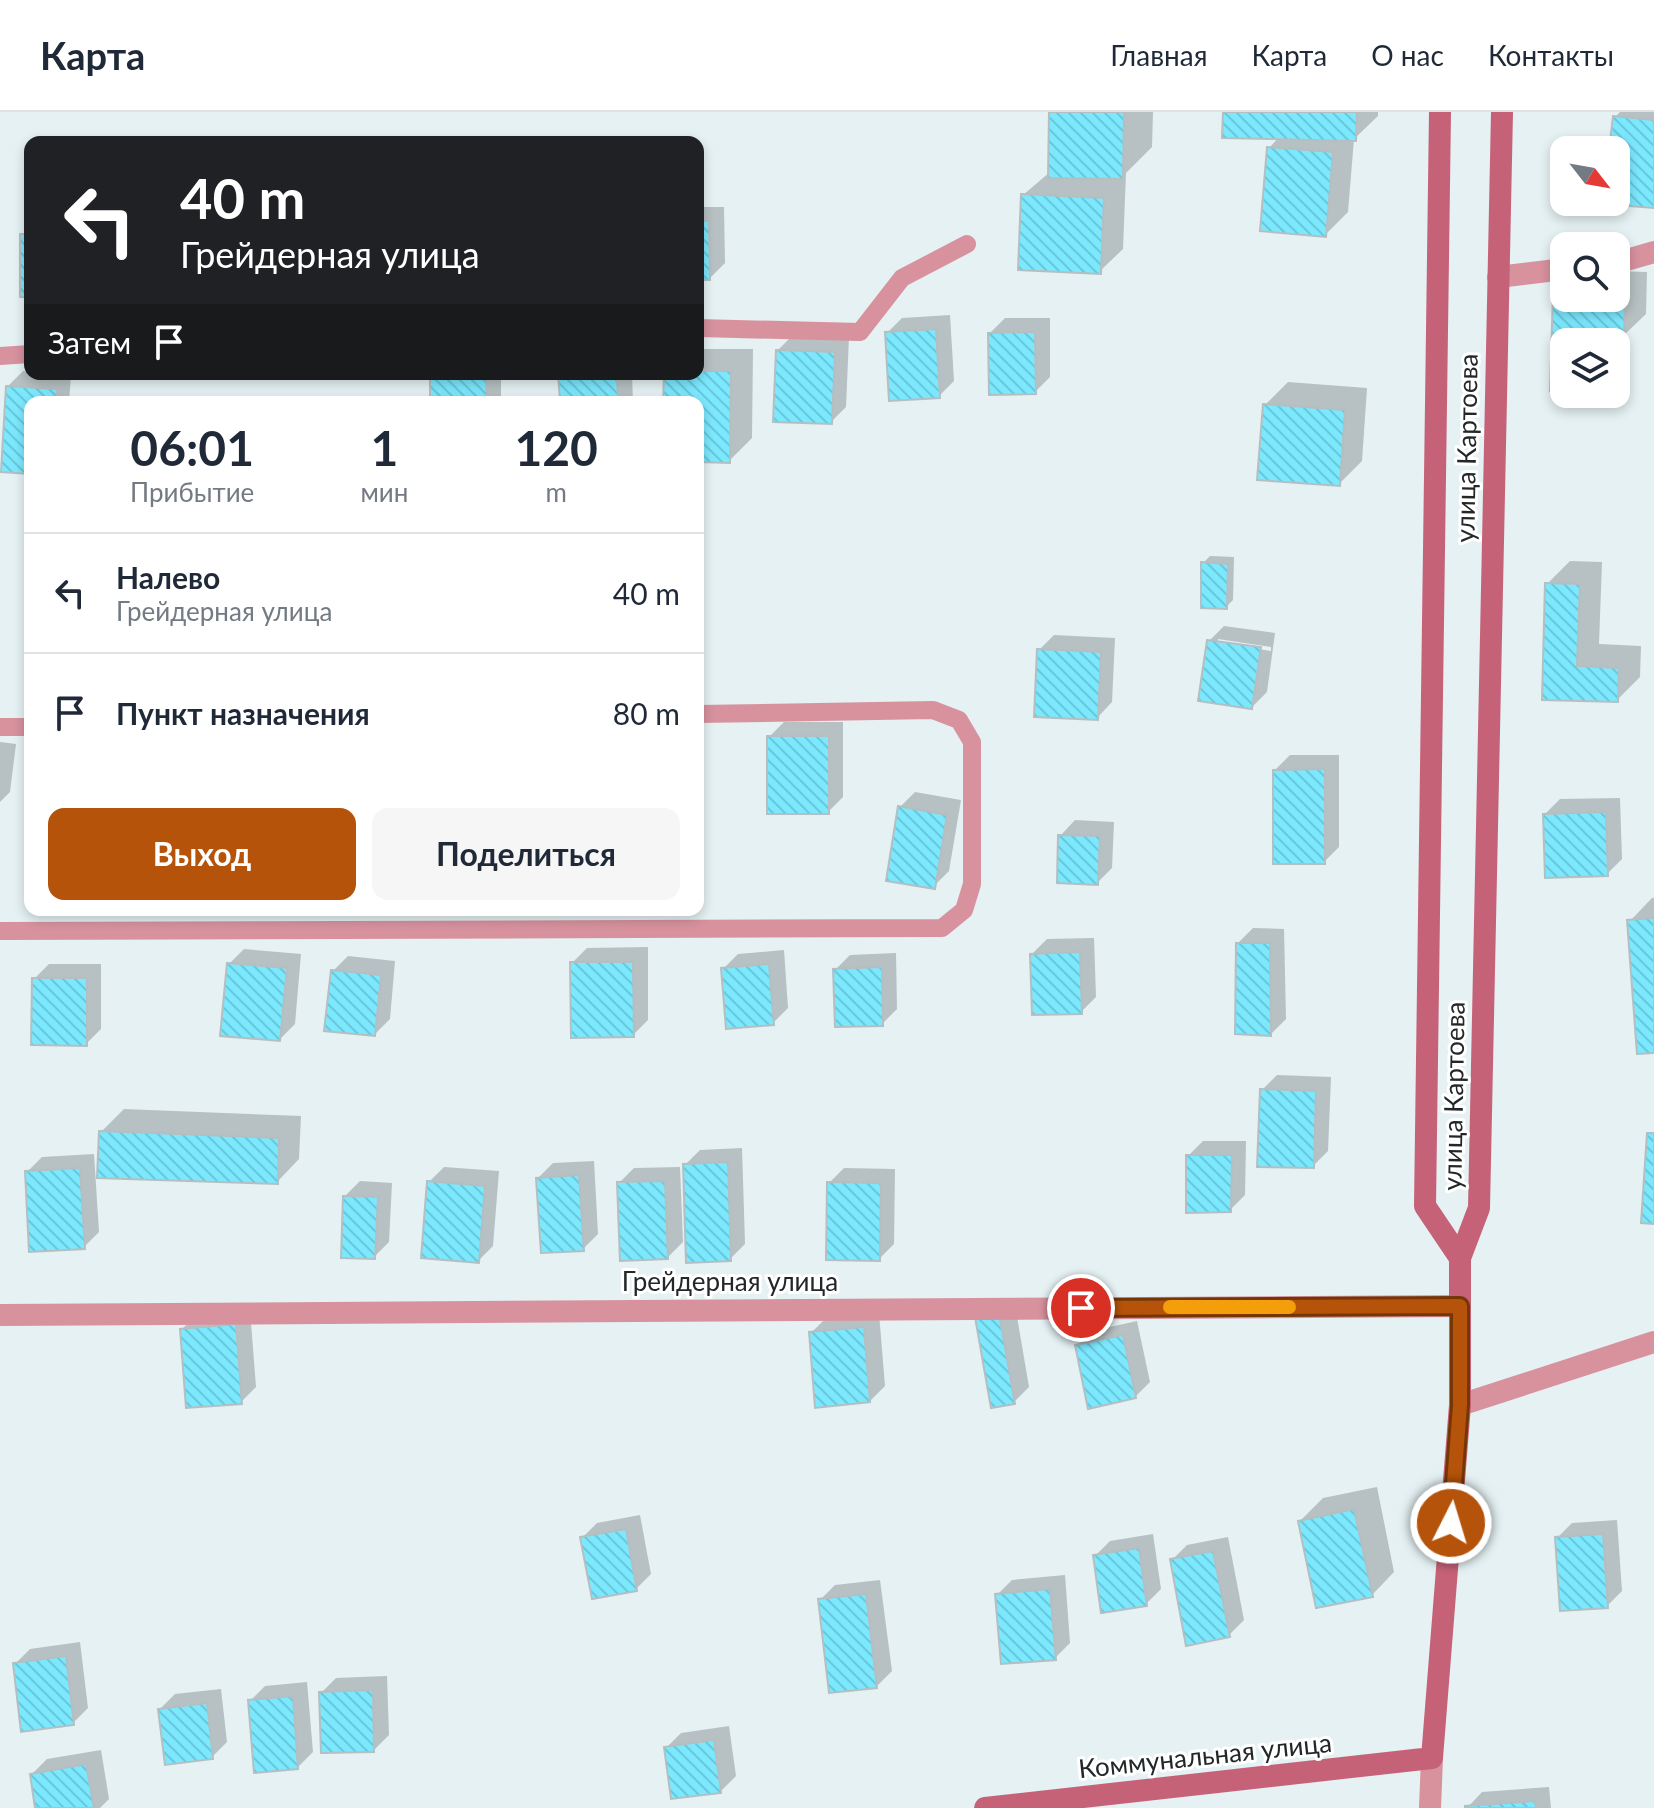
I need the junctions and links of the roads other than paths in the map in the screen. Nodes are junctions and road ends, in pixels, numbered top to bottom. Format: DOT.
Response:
graph roads {
  1 [pos="1440,112"];
  2 [pos="1502,112"];
  3 [pos="967,244"];
  4 [pos="1654,252"];
  5 [pos="1630,259"];
  6 [pos="1550,271"];
  7 [pos="1498,277"];
  8 [pos="704,328"];
  9 [pos="24,354"];
  10 [pos="0,356"];
  11 [pos="704,714"];
  12 [pos="0,727"];
  13 [pos="24,727"];
  14 [pos="0,931"];
  15 [pos="1460,1258"];
  16 [pos="1460,1306"];
  17 [pos="0,1315"];
  18 [pos="1654,1342"];
  19 [pos="1460,1405"];
  20 [pos="1432,1758"];
  21 [pos="988,1808"];
  22 [pos="1430,1808"];
  1 -- 15 [label="main road, улица Картоева"];
  2 -- 7 [label="main road, улица Картоева"];
  3 -- 8 [label="lane"];
  4 -- 5 [label="street"];
  6 -- 7 [label="street"];
  7 -- 15 [label="main road, улица Картоева"];
  9 -- 10 [label="lane"];
  11 -- 14 [label="lane"];
  12 -- 13 [label="lane"];
  15 -- 16 [label="main road"];
  16 -- 17 [label="street, Грейдерная улица"];
  16 -- 19 [label="main road"];
  18 -- 19 [label="street"];
  19 -- 20 [label="main road"];
  20 -- 21 [label="main road, Коммунальная улица"];
  20 -- 22 [label="street"];
}
